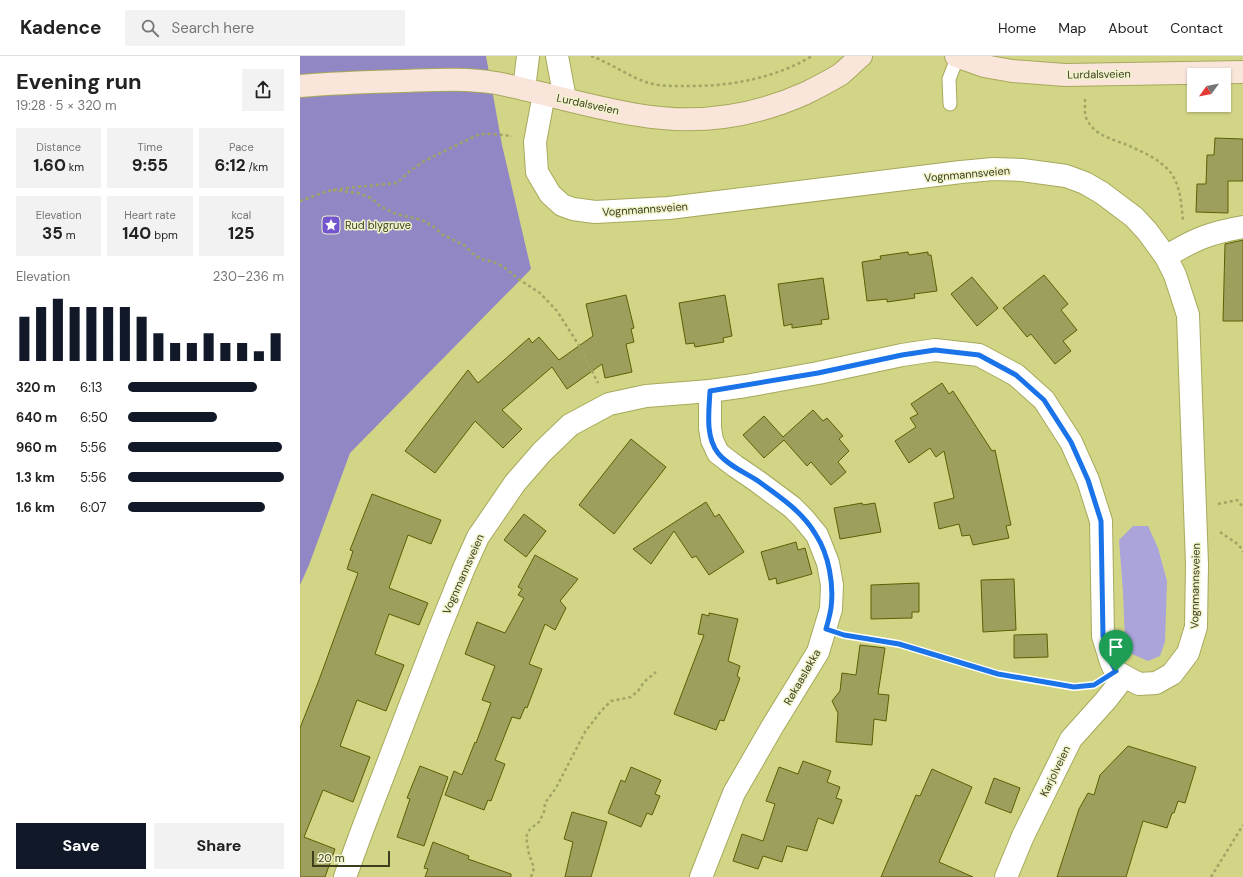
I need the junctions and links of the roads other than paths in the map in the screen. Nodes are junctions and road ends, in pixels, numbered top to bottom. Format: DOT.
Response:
graph roads {
  1 [pos="528,56"];
  2 [pos="557,56"];
  3 [pos="861,56"];
  4 [pos="957,56"];
  5 [pos="1243,72"];
  6 [pos="300,86"];
  7 [pos="534,92"];
  8 [pos="565,99"];
  9 [pos="950,104"];
  10 [pos="1243,228"];
  11 [pos="1166,257"];
  12 [pos="710,391"];
  13 [pos="1120,674"];
  14 [pos="345,877"];
  15 [pos="701,877"];
  16 [pos="1006,877"];
  1 -- 7 [label="street, Vognmannsveien"];
  2 -- 8 [label="street"];
  3 -- 8 [label="main road, Lurdalsveien"];
  4 -- 5 [label="main road, Lurdalsveien"];
  4 -- 9 [label="lane"];
  6 -- 7 [label="main road, Lurdalsveien"];
  7 -- 8 [label="main road, Lurdalsveien"];
  7 -- 11 [label="street, Vognmannsveien"];
  10 -- 11 [label="street"];
  11 -- 13 [label="street, Vognmannsveien"];
  12 -- 13 [label="street, Vognmannsveien"];
  12 -- 14 [label="street, Vognmannsveien"];
  12 -- 15 [label="street, Røkaasløkka"];
  13 -- 16 [label="street, Karjolveien"];
}
